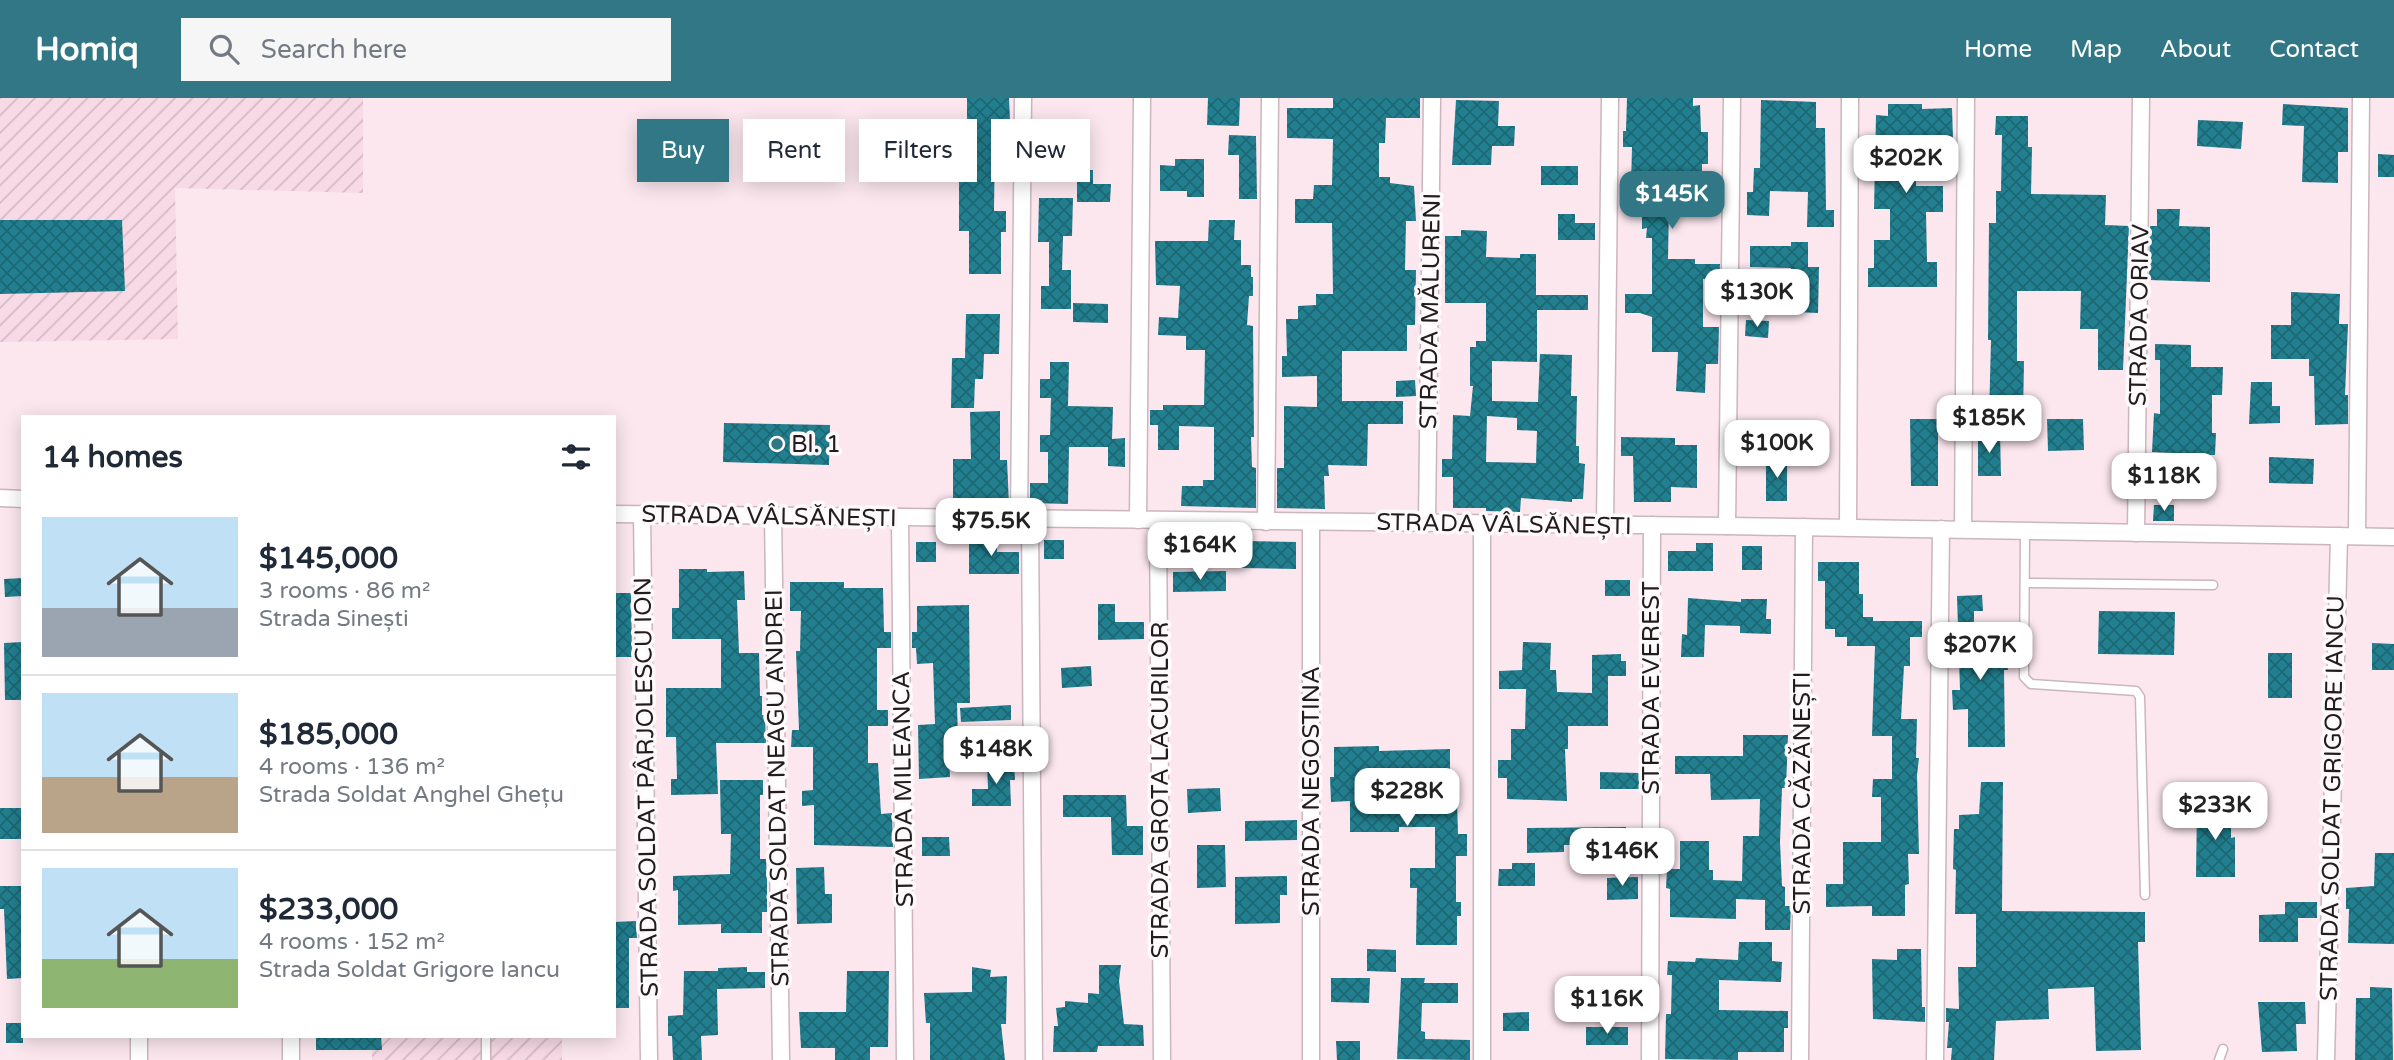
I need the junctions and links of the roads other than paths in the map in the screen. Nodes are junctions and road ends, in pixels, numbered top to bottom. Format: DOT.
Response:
graph roads {
  1 [pos="1023,98"];
  2 [pos="1142,98"];
  3 [pos="1270,98"];
  4 [pos="1432,98"];
  5 [pos="1610,98"];
  6 [pos="1732,98"];
  7 [pos="1850,98"];
  8 [pos="1966,98"];
  9 [pos="2141,98"];
  10 [pos="2361,98"];
  11 [pos="0,498"];
  12 [pos="21,499"];
  13 [pos="616,514"];
  14 [pos="642,514"];
  15 [pos="773,515"];
  16 [pos="900,517"];
  17 [pos="1025,519"];
  18 [pos="1138,520"];
  19 [pos="1158,521"];
  20 [pos="1266,522"];
  21 [pos="1311,522"];
  22 [pos="1427,523"];
  23 [pos="1482,524"];
  24 [pos="1605,525"];
  25 [pos="1652,525"];
  26 [pos="1727,526"];
  27 [pos="1804,527"];
  28 [pos="1848,527"];
  29 [pos="1941,529"];
  30 [pos="1963,529"];
  31 [pos="2025,530"];
  32 [pos="2136,533"];
  33 [pos="2339,536"];
  34 [pos="2357,536"];
  35 [pos="2394,537"];
  36 [pos="2025,583"];
  37 [pos="2213,584"];
  38 [pos="2145,895"];
  39 [pos="139,1038"];
  40 [pos="291,1038"];
  41 [pos="486,1038"];
  42 [pos="2223,1049"];
  43 [pos="139,1060"];
  44 [pos="291,1060"];
  45 [pos="486,1060"];
  46 [pos="649,1060"];
  47 [pos="781,1060"];
  48 [pos="905,1060"];
  49 [pos="1034,1060"];
  50 [pos="1162,1060"];
  51 [pos="1311,1060"];
  52 [pos="1482,1060"];
  53 [pos="1650,1060"];
  54 [pos="1800,1060"];
  55 [pos="1935,1060"];
  56 [pos="2219,1060"];
  57 [pos="2326,1060"];
  1 -- 17 [label="street"];
  2 -- 18 [label="street"];
  3 -- 20 [label="street"];
  4 -- 22 [label="street, STRADA MĂLURENI"];
  5 -- 24 [label="street"];
  6 -- 26 [label="street"];
  7 -- 28 [label="street"];
  8 -- 30 [label="street"];
  9 -- 32 [label="street, STRADA ORIAV"];
  10 -- 34 [label="street"];
  11 -- 12 [label="street"];
  13 -- 14 [label="street, STRADA VÂLSĂNEȘTI"];
  14 -- 15 [label="street, STRADA VÂLSĂNEȘTI"];
  14 -- 46 [label="street, STRADA SOLDAT PÂRJOLESCU ION"];
  15 -- 16 [label="street, STRADA VÂLSĂNEȘTI"];
  15 -- 47 [label="street, STRADA SOLDAT NEAGU ANDREI"];
  16 -- 17 [label="street, STRADA VÂLSĂNEȘTI"];
  16 -- 48 [label="street, STRADA MILEANCA"];
  17 -- 18 [label="street, STRADA VÂLSĂNEȘTI"];
  17 -- 49 [label="street"];
  18 -- 19 [label="street, STRADA VÂLSĂNEȘTI"];
  19 -- 20 [label="street, STRADA VÂLSĂNEȘTI"];
  19 -- 50 [label="street, STRADA GROTA LACURILOR"];
  20 -- 21 [label="street, STRADA VÂLSĂNEȘTI"];
  21 -- 22 [label="street, STRADA VÂLSĂNEȘTI"];
  21 -- 51 [label="street, STRADA NEGOSTINA"];
  22 -- 23 [label="street, STRADA VÂLSĂNEȘTI"];
  23 -- 24 [label="street, STRADA VÂLSĂNEȘTI"];
  23 -- 52 [label="street"];
  24 -- 25 [label="street, STRADA VÂLSĂNEȘTI"];
  25 -- 26 [label="street, STRADA VÂLSĂNEȘTI"];
  25 -- 53 [label="street, STRADA EVEREST"];
  26 -- 27 [label="street, STRADA VÂLSĂNEȘTI"];
  27 -- 28 [label="street, STRADA VÂLSĂNEȘTI"];
  27 -- 54 [label="street, STRADA CĂZĂNEȘTI"];
  28 -- 29 [label="street, STRADA VÂLSĂNEȘTI"];
  29 -- 30 [label="street, STRADA VÂLSĂNEȘTI"];
  29 -- 55 [label="street"];
  30 -- 31 [label="street, STRADA VÂLSĂNEȘTI"];
  31 -- 32 [label="street, STRADA VÂLSĂNEȘTI"];
  31 -- 36 [label="lane"];
  32 -- 33 [label="street, STRADA VÂLSĂNEȘTI"];
  33 -- 34 [label="street, STRADA VÂLSĂNEȘTI"];
  33 -- 57 [label="street, STRADA SOLDAT GRIGORE IANCU"];
  34 -- 35 [label="street, STRADA VÂLSĂNEȘTI"];
  36 -- 37 [label="lane"];
  36 -- 38 [label="lane"];
  39 -- 43 [label="street"];
  40 -- 44 [label="street"];
  41 -- 45 [label="lane"];
  42 -- 56 [label="lane"];
}
